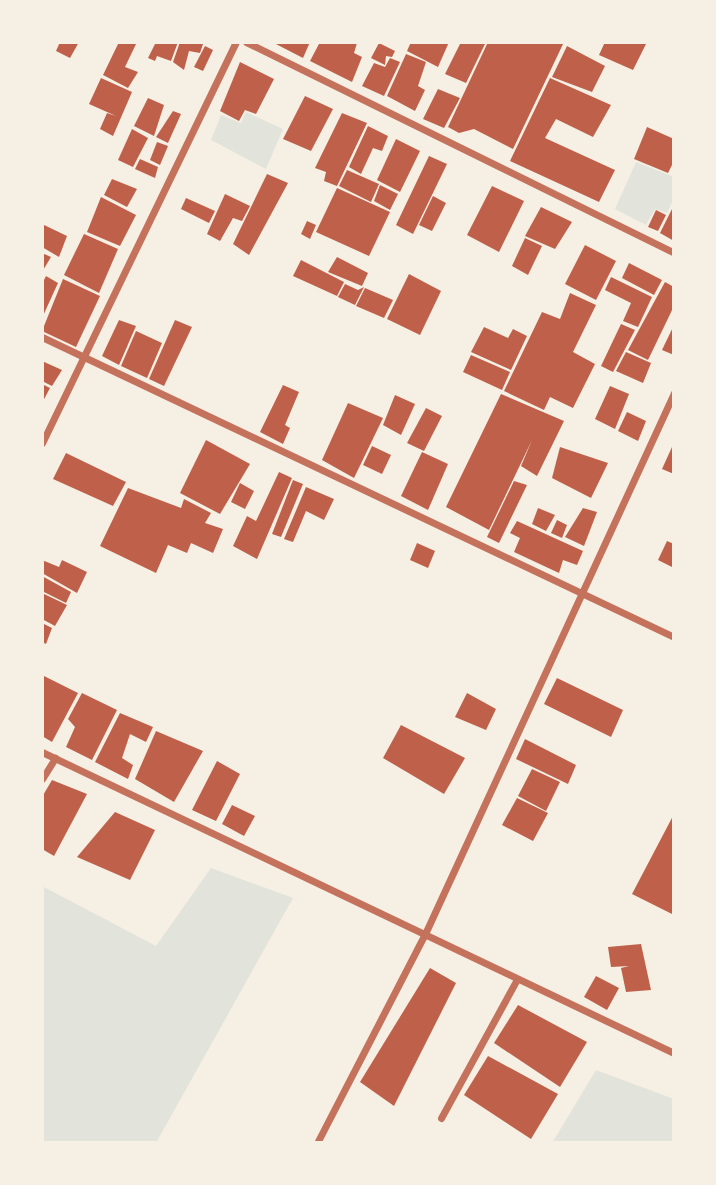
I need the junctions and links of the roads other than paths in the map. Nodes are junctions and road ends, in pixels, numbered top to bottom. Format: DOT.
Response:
graph roads {
  1 [pos="236,42"];
  2 [pos="246,42"];
  3 [pos="674,253"];
  4 [pos="42,337"];
  5 [pos="85,357"];
  6 [pos="674,393"];
  7 [pos="42,443"];
  8 [pos="580,590"];
  9 [pos="674,637"];
  10 [pos="42,751"];
  11 [pos="55,758"];
  12 [pos="42,779"];
  13 [pos="424,936"];
  14 [pos="517,979"];
  15 [pos="674,1053"];
  16 [pos="441,1118"];
  17 [pos="317,1143"];
  1 -- 5 [label="street"];
  2 -- 3 [label="street"];
  4 -- 5 [label="street"];
  5 -- 7 [label="street"];
  5 -- 8 [label="street"];
  6 -- 8 [label="street"];
  8 -- 9 [label="street"];
  8 -- 13 [label="street"];
  10 -- 11 [label="street"];
  11 -- 12 [label="street"];
  11 -- 13 [label="street"];
  13 -- 14 [label="street"];
  13 -- 17 [label="street"];
  14 -- 15 [label="street"];
  14 -- 16 [label="street"];
}
